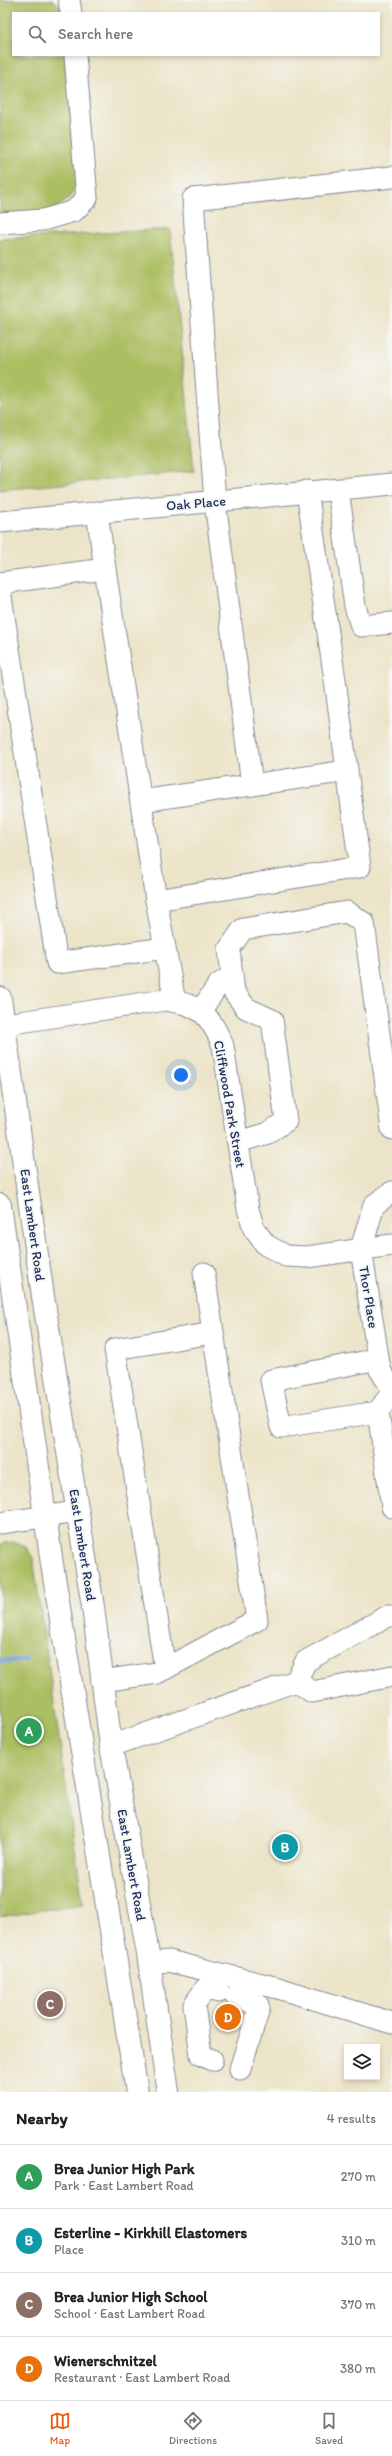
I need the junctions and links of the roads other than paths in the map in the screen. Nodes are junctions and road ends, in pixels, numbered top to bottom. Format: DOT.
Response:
graph roads {
  1 [pos="69,0"];
  2 [pos="71,12"];
  3 [pos="74,56"];
  4 [pos="392,177"];
  5 [pos="0,223"];
  6 [pos="392,484"];
  7 [pos="338,490"];
  8 [pos="306,491"];
  9 [pos="215,502"];
  10 [pos="97,512"];
  11 [pos="0,522"];
  12 [pos="105,569"];
  13 [pos="0,583"];
  14 [pos="0,590"];
  15 [pos="392,623"];
  16 [pos="347,770"];
  17 [pos="252,784"];
  18 [pos="141,801"];
  19 [pos="156,900"];
  20 [pos="165,948"];
  21 [pos="232,976"];
  22 [pos="0,998"];
  23 [pos="175,1002"];
  24 [pos="201,1010"];
  25 [pos="2,1025"];
  26 [pos="392,1129"];
  27 [pos="238,1142"];
  28 [pos="392,1192"];
  29 [pos="0,1205"];
  30 [pos="392,1245"];
  31 [pos="361,1249"];
  32 [pos="204,1273"];
  33 [pos="213,1333"];
  34 [pos="384,1367"];
  35 [pos="392,1389"];
  36 [pos="392,1392"];
  37 [pos="378,1412"];
  38 [pos="392,1507"];
  39 [pos="77,1512"];
  40 [pos="45,1516"];
  41 [pos="0,1524"];
  42 [pos="391,1615"];
  43 [pos="165,1668"];
  44 [pos="392,1676"];
  45 [pos="102,1681"];
  46 [pos="296,1681"];
  47 [pos="111,1746"];
  48 [pos="82,1752"];
  49 [pos="149,1963"];
  50 [pos="392,2023"];
  51 [pos="212,2060"];
  52 [pos="240,2069"];
  53 [pos="137,2092"];
  54 [pos="168,2092"];
  1 -- 2 [label="street"];
  3 -- 5 [label="street"];
  4 -- 9 [label="street"];
  6 -- 7 [label="street, Oak Place"];
  7 -- 8 [label="street, Oak Place"];
  7 -- 15 [label="street"];
  8 -- 9 [label="street, Oak Place"];
  8 -- 16 [label="street"];
  9 -- 10 [label="street, Oak Place"];
  9 -- 17 [label="street"];
  10 -- 11 [label="street, Oak Place"];
  10 -- 12 [label="street"];
  12 -- 13 [label="street"];
  12 -- 18 [label="street"];
  14 -- 20 [label="street"];
  16 -- 17 [label="street"];
  16 -- 19 [label="street"];
  17 -- 18 [label="street"];
  18 -- 19 [label="street"];
  19 -- 20 [label="street"];
  20 -- 23 [label="street"];
  21 -- 24 [label="street"];
  21 -- 26 [label="street"];
  21 -- 27 [label="street"];
  22 -- 25 [label="main road, East Lambert Road"];
  23 -- 24 [label="street, Cliffwood Park Street"];
  23 -- 25 [label="street, Cliffwood Park Street"];
  24 -- 27 [label="street, Cliffwood Park Street"];
  25 -- 39 [label="main road, East Lambert Road"];
  27 -- 31 [label="street, Cliffwood Park Street"];
  28 -- 31 [label="street"];
  29 -- 40 [label="main road, East Lambert Road"];
  30 -- 31 [label="street, Cliffwood Park Street"];
  31 -- 34 [label="street, Thor Place"];
  32 -- 33 [label="street"];
  33 -- 43 [label="street"];
  33 -- 43 [label="street"];
  34 -- 35 [label="street, Thor Place"];
  34 -- 37 [label="street"];
  36 -- 37 [label="street"];
  37 -- 38 [label="street"];
  39 -- 40 [label="street"];
  39 -- 45 [label="main road, East Lambert Road"];
  40 -- 41 [label="street"];
  40 -- 48 [label="main road, East Lambert Road"];
  42 -- 46 [label="street"];
  43 -- 45 [label="street"];
  44 -- 46 [label="street"];
  45 -- 47 [label="main road, East Lambert Road"];
  46 -- 47 [label="street"];
  47 -- 48 [label="main road"];
  47 -- 49 [label="main road, East Lambert Road"];
  48 -- 53 [label="main road, East Lambert Road"];
  49 -- 50 [label="street"];
  49 -- 54 [label="main road, East Lambert Road"];
  51 -- 52 [label="street"];
}
